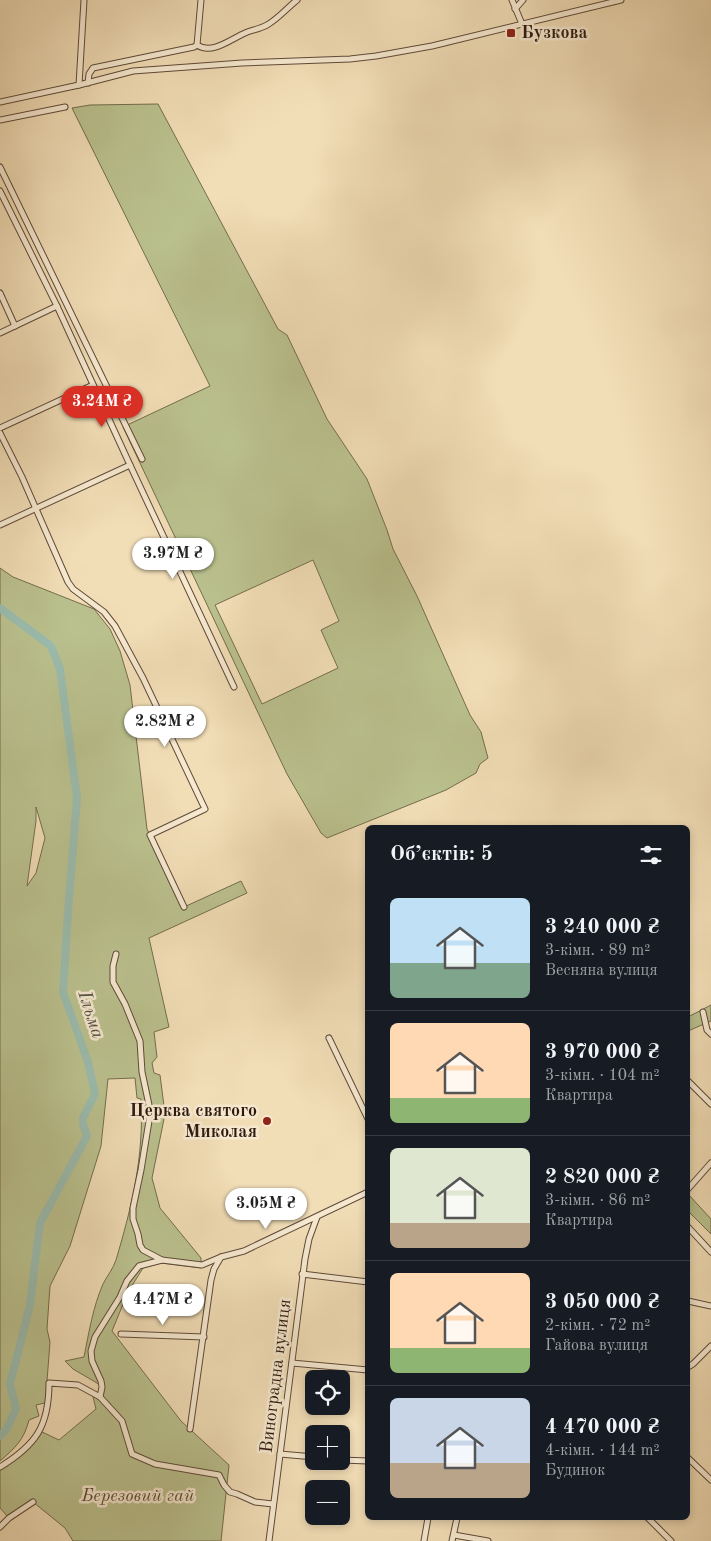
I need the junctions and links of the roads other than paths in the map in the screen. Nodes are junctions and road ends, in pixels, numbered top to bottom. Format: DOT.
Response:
graph roads {
  1 [pos="84,0"];
  2 [pos="201,0"];
  3 [pos="297,0"];
  4 [pos="512,0"];
  5 [pos="523,0"];
  6 [pos="621,0"];
  7 [pos="516,9"];
  8 [pos="522,24"];
  9 [pos="198,44"];
  10 [pos="88,83"];
  11 [pos="79,85"];
  12 [pos="0,102"];
  13 [pos="65,107"];
  14 [pos="0,120"];
  15 [pos="0,167"];
  16 [pos="0,191"];
  17 [pos="0,293"];
  18 [pos="57,306"];
  19 [pos="15,326"];
  20 [pos="0,333"];
  21 [pos="93,385"];
  22 [pos="0,428"];
  23 [pos="0,433"];
  24 [pos="142,459"];
  25 [pos="130,465"];
  26 [pos="35,508"];
  27 [pos="0,525"];
  28 [pos="234,687"];
  29 [pos="184,907"];
  30 [pos="116,954"];
  31 [pos="703,1012"];
  32 [pos="711,1034"];
  33 [pos="329,1038"];
  34 [pos="690,1083"];
  35 [pos="711,1104"];
  36 [pos="365,1113"];
  37 [pos="710,1167"];
  38 [pos="690,1187"];
  39 [pos="365,1193"];
  40 [pos="317,1216"];
  41 [pos="690,1230"];
  42 [pos="711,1252"];
  43 [pos="221,1257"];
  44 [pos="162,1260"];
  45 [pos="302,1274"];
  46 [pos="365,1282"];
  47 [pos="690,1301"];
  48 [pos="711,1306"];
  49 [pos="121,1334"];
  50 [pos="204,1337"];
  51 [pos="711,1346"];
  52 [pos="292,1363"];
  53 [pos="690,1366"];
  54 [pos="365,1370"];
  55 [pos="100,1397"];
  56 [pos="190,1429"];
  57 [pos="280,1454"];
  58 [pos="305,1456"];
  59 [pos="350,1460"];
  60 [pos="690,1460"];
  61 [pos="365,1461"];
  62 [pos="0,1467"];
  63 [pos="711,1480"];
  64 [pos="33,1502"];
  65 [pos="273,1504"];
  66 [pos="428,1520"];
  67 [pos="457,1520"];
  68 [pos="650,1520"];
  69 [pos="0,1527"];
  70 [pos="453,1538"];
  71 [pos="269,1541"];
  72 [pos="424,1541"];
  73 [pos="488,1541"];
  74 [pos="671,1541"];
  1 -- 11 [label="street"];
  2 -- 9 [label="street"];
  3 -- 9 [label="street"];
  4 -- 7 [label="street"];
  5 -- 7 [label="street"];
  6 -- 8 [label="street"];
  7 -- 8 [label="street"];
  8 -- 10 [label="street"];
  9 -- 10 [label="street"];
  10 -- 11 [label="street"];
  11 -- 12 [label="street"];
  13 -- 14 [label="street"];
  15 -- 24 [label="street"];
  16 -- 18 [label="street"];
  17 -- 19 [label="street"];
  18 -- 19 [label="street"];
  18 -- 21 [label="street"];
  19 -- 20 [label="street"];
  21 -- 22 [label="street"];
  21 -- 25 [label="street"];
  23 -- 26 [label="street"];
  25 -- 26 [label="street"];
  25 -- 28 [label="street"];
  26 -- 27 [label="street"];
  26 -- 29 [label="street"];
  30 -- 44 [label="street"];
  31 -- 32 [label="street"];
  33 -- 36 [label="street"];
  34 -- 35 [label="street"];
  37 -- 38 [label="street"];
  39 -- 40 [label="street"];
  40 -- 43 [label="street"];
  40 -- 45 [label="street, Виноградна вулиця"];
  41 -- 42 [label="street"];
  43 -- 44 [label="street"];
  43 -- 50 [label="street"];
  44 -- 55 [label="street"];
  45 -- 46 [label="street"];
  45 -- 52 [label="street, Виноградна вулиця"];
  47 -- 48 [label="street"];
  49 -- 50 [label="street"];
  50 -- 56 [label="street"];
  51 -- 53 [label="street"];
  52 -- 54 [label="street"];
  52 -- 57 [label="street, Виноградна вулиця"];
  55 -- 62 [label="street"];
  55 -- 65 [label="street"];
  57 -- 58 [label="street"];
  57 -- 65 [label="street, Виноградна вулиця"];
  59 -- 61 [label="street"];
  60 -- 63 [label="street"];
  64 -- 69 [label="street"];
  65 -- 71 [label="street, Виноградна вулиця"];
  66 -- 72 [label="street"];
  67 -- 70 [label="street"];
  68 -- 74 [label="street"];
  70 -- 73 [label="street"];
}
